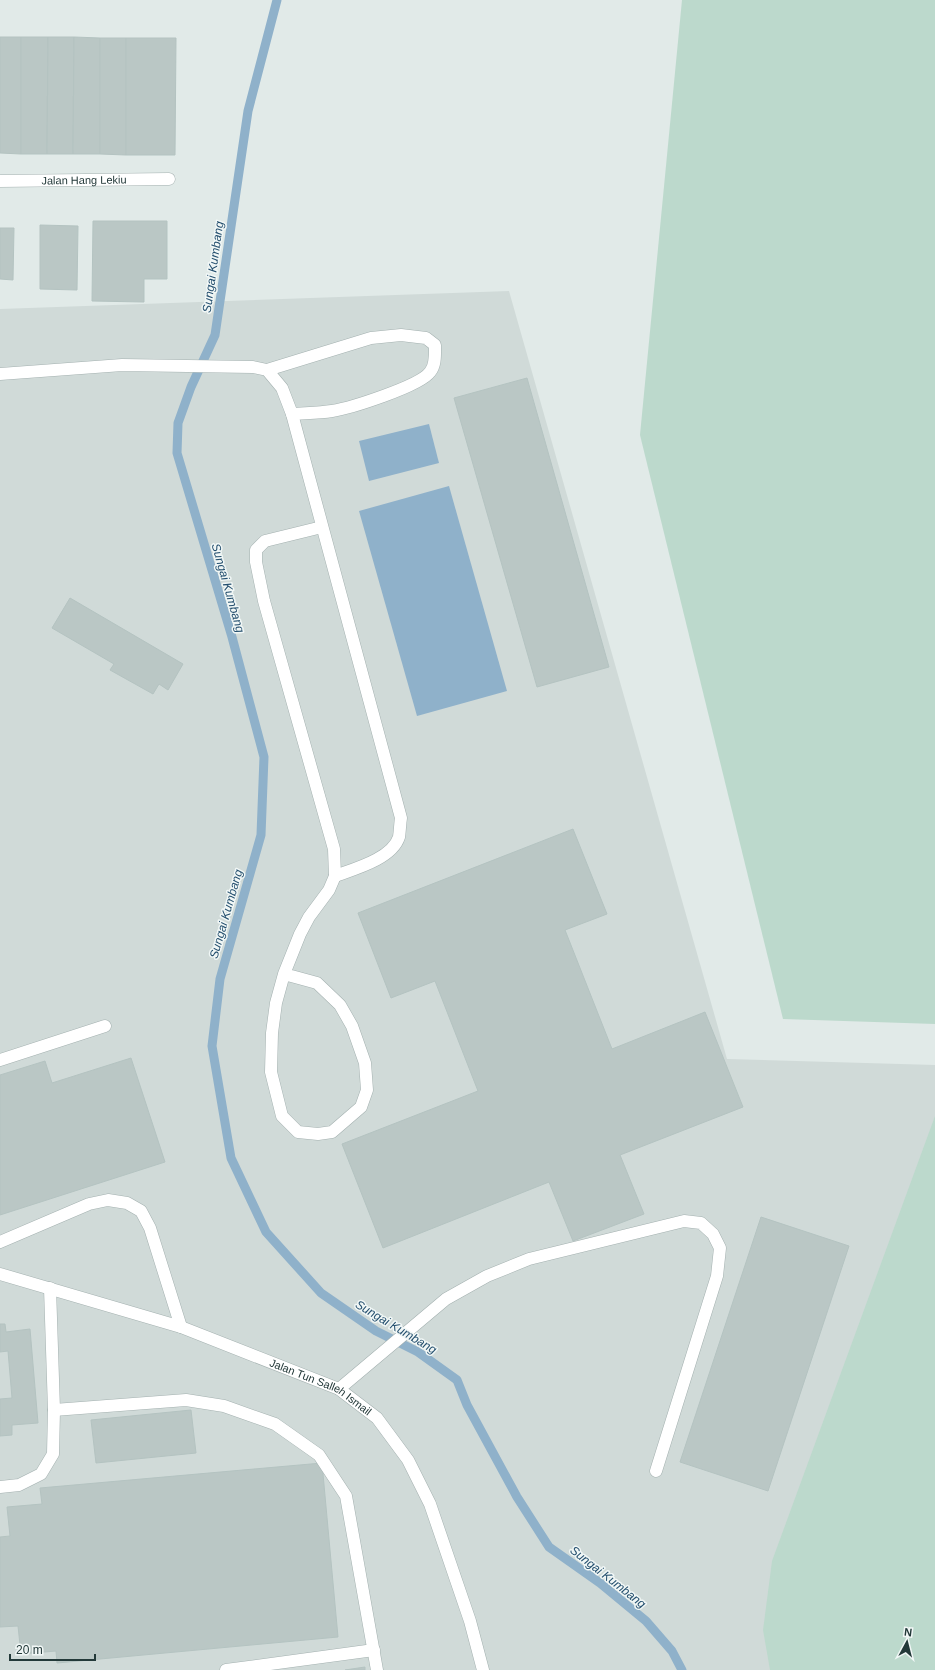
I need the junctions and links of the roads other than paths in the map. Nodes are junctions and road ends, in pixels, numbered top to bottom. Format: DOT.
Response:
graph roads {
  1 [pos="169,179"];
  2 [pos="0,181"];
  3 [pos="268,370"];
  4 [pos="0,374"];
  5 [pos="292,414"];
  6 [pos="322,527"];
  7 [pos="334,876"];
  8 [pos="284,974"];
  9 [pos="105,1026"];
  10 [pos="0,1060"];
  11 [pos="0,1242"];
  12 [pos="0,1274"];
  13 [pos="50,1288"];
  14 [pos="181,1327"];
  15 [pos="339,1389"];
  16 [pos="54,1410"];
  17 [pos="656,1471"];
  18 [pos="0,1487"];
  19 [pos="374,1650"];
  20 [pos="226,1670"];
  21 [pos="377,1670"];
  22 [pos="483,1670"];
  1 -- 2 [label="street, Jalan Hang Lekiu"];
  3 -- 4 [label="street"];
  3 -- 5 [label="street"];
  3 -- 5 [label="street"];
  5 -- 6 [label="street"];
  6 -- 7 [label="street"];
  6 -- 7 [label="street"];
  7 -- 8 [label="street"];
  8 -- 8 [label="street"];
  9 -- 10 [label="street"];
  11 -- 14 [label="street"];
  12 -- 13 [label="street, Jalan Tun Salleh Ismail"];
  13 -- 14 [label="street, Jalan Tun Salleh Ismail"];
  13 -- 16 [label="street"];
  14 -- 15 [label="street, Jalan Tun Salleh Ismail"];
  15 -- 17 [label="street"];
  15 -- 22 [label="street, Jalan Tun Salleh Ismail"];
  16 -- 18 [label="street"];
  16 -- 19 [label="street"];
  19 -- 20 [label="street"];
  19 -- 21 [label="street"];
}
